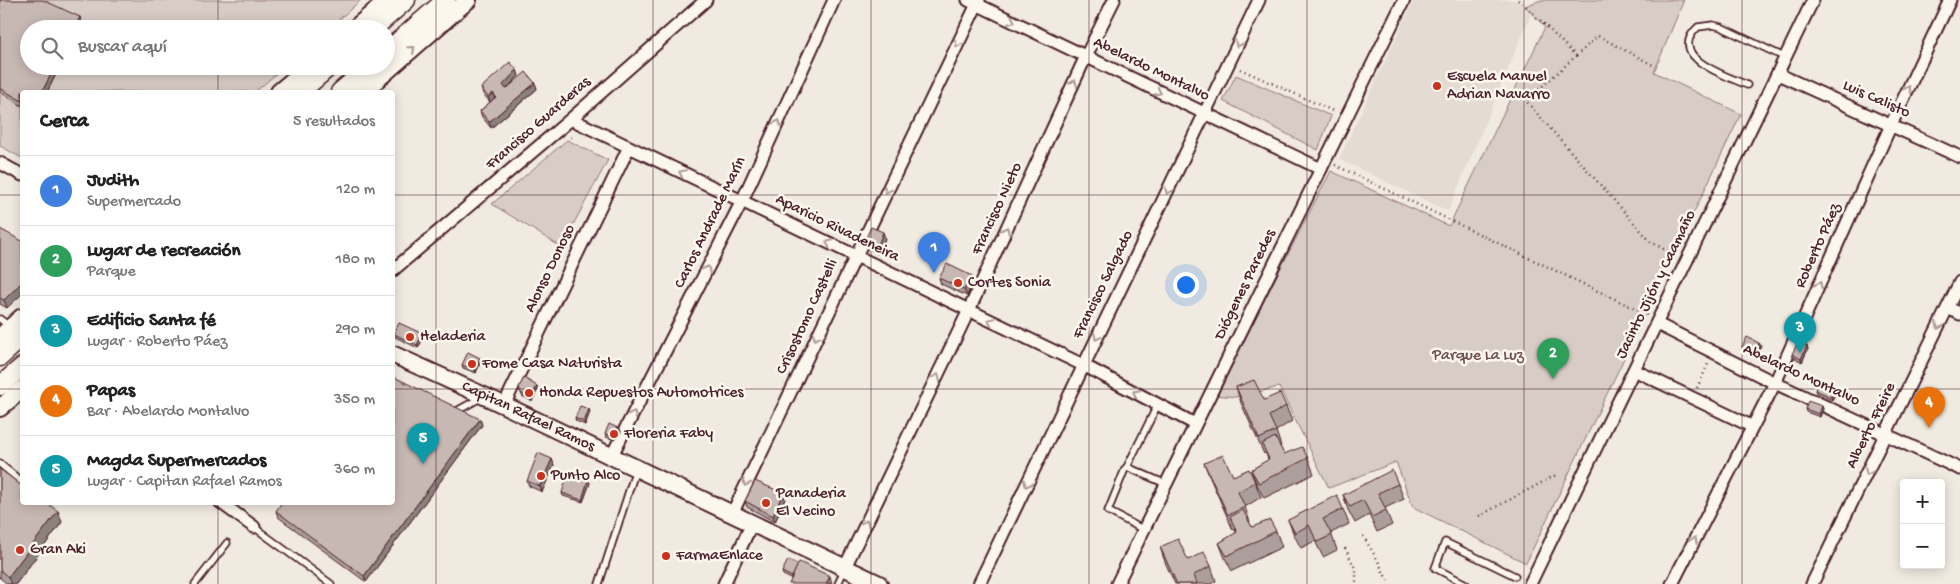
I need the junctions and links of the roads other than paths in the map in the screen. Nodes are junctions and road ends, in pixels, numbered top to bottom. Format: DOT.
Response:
graph roads {
  1 [pos="388,0"];
  2 [pos="406,0"];
  3 [pos="446,0"];
  4 [pos="468,0"];
  5 [pos="706,0"];
  6 [pos="834,0"];
  7 [pos="1114,0"];
  8 [pos="1259,0"];
  9 [pos="1404,0"];
  10 [pos="1813,0"];
  11 [pos="1950,0"];
  12 [pos="975,1"];
  13 [pos="365,20"];
  14 [pos="383,20"];
  15 [pos="395,44"];
  16 [pos="1086,56"];
  17 [pos="395,63"];
  18 [pos="1786,67"];
  19 [pos="299,75"];
  20 [pos="320,75"];
  21 [pos="360,75"];
  22 [pos="382,75"];
  23 [pos="1747,85"];
  24 [pos="281,90"];
  25 [pos="302,90"];
  26 [pos="342,90"];
  27 [pos="364,90"];
  28 [pos="1205,114"];
  29 [pos="571,119"];
  30 [pos="1891,125"];
  31 [pos="629,147"];
  32 [pos="1960,157"];
  33 [pos="0,163"];
  34 [pos="1320,169"];
  35 [pos="20,174"];
  36 [pos="742,201"];
  37 [pos="855,256"];
  38 [pos="395,268"];
  39 [pos="1960,282"];
  40 [pos="1948,308"];
  41 [pos="969,310"];
  42 [pos="1960,314"];
  43 [pos="1654,320"];
  44 [pos="11,327"];
  45 [pos="395,355"];
  46 [pos="0,357"];
  47 [pos="1083,365"];
  48 [pos="20,369"];
  49 [pos="1634,370"];
  50 [pos="1775,383"];
  51 [pos="0,386"];
  52 [pos="20,391"];
  53 [pos="484,396"];
  54 [pos="1158,404"];
  55 [pos="504,405"];
  56 [pos="0,408"];
  57 [pos="446,416"];
  58 [pos="1195,424"];
  59 [pos="1751,426"];
  60 [pos="1887,434"];
  61 [pos="611,457"];
  62 [pos="0,464"];
  63 [pos="1127,467"];
  64 [pos="636,468"];
  65 [pos="1960,469"];
  66 [pos="20,480"];
  67 [pos="1166,484"];
  68 [pos="224,505"];
  69 [pos="732,514"];
  70 [pos="752,523"];
  71 [pos="254,527"];
  72 [pos="1144,530"];
  73 [pos="227,543"];
  74 [pos="845,567"];
  75 [pos="1515,576"];
  76 [pos="0,582"];
  77 [pos="4,584"];
  78 [pos="195,584"];
  79 [pos="331,584"];
  80 [pos="599,584"];
  81 [pos="724,584"];
  82 [pos="838,584"];
  83 [pos="879,584"];
  84 [pos="979,584"];
  85 [pos="1117,584"];
  86 [pos="1466,584"];
  87 [pos="1532,584"];
  88 [pos="1672,584"];
  89 [pos="1812,584"];
  1 -- 13 [label="street"];
  2 -- 14 [label="main road"];
  3 -- 15 [label="main road"];
  17 -- 4 [label="street, one-way"];
  5 -- 29 [label="street, Francisco Guarderas"];
  36 -- 6 [label="street, Carlos Andrade Marín, one-way"];
  7 -- 16 [label="street, Francisco Nieto"];
  8 -- 28 [label="street, Francisco Salgado, one-way"];
  9 -- 34 [label="street, Diógenes Paredes"];
  10 -- 18 [label="street, Jacinto Jijón y Caamaño"];
  30 -- 11 [label="street, Roberto Páez, one-way"];
  12 -- 16 [label="street, Abelardo Montalvo, one-way"];
  12 -- 37 [label="street, Crisostomo Castelli, one-way"];
  16 -- 28 [label="street, Abelardo Montalvo, one-way"];
  41 -- 16 [label="street, Francisco Nieto, one-way"];
  18 -- 23 [label="lane"];
  18 -- 30 [label="street, Luis Calisto"];
  18 -- 43 [label="street, Jacinto Jijón y Caamaño"];
  19 -- 24 [label="street"];
  20 -- 25 [label="main road"];
  21 -- 26 [label="main road"];
  27 -- 22 [label="street, one-way"];
  28 -- 34 [label="street, Abelardo Montalvo"];
  28 -- 47 [label="street, Francisco Salgado, one-way"];
  29 -- 31 [label="street, Aparicio Rivadeneira"];
  29 -- 38 [label="street, Francisco Guarderas"];
  30 -- 32 [label="street, Luis Calisto"];
  50 -- 30 [label="street, Roberto Páez, one-way"];
  36 -- 31 [label="street, Aparicio Rivadeneira, one-way"];
  31 -- 55 [label="street, Alonso Donoso"];
  33 -- 35 [label="street"];
  34 -- 58 [label="street, Diógenes Paredes"];
  37 -- 36 [label="street, Aparicio Rivadeneira, one-way"];
  61 -- 36 [label="street, Carlos Andrade Marín, one-way"];
  37 -- 41 [label="street, Aparicio Rivadeneira"];
  37 -- 69 [label="street, Crisostomo Castelli, one-way"];
  39 -- 40 [label="street, Alberto Freire"];
  40 -- 42 [label="street"];
  40 -- 60 [label="street, Alberto Freire, one-way"];
  47 -- 41 [label="street, Aparicio Rivadeneira, one-way"];
  74 -- 41 [label="street, Francisco Nieto, one-way"];
  43 -- 49 [label="street, Jacinto Jijón y Caamaño"];
  43 -- 50 [label="street, Abelardo Montalvo"];
  44 -- 46 [label="main road"];
  45 -- 53 [label="street, Capitan Rafael Ramos"];
  54 -- 47 [label="street, Aparicio Rivadeneira, one-way"];
  47 -- 84 [label="street, Francisco Salgado, one-way"];
  48 -- 51 [label="main road"];
  49 -- 59 [label="street"];
  49 -- 87 [label="street, Jacinto Jijón y Caamaño"];
  50 -- 59 [label="street, Roberto Páez"];
  50 -- 60 [label="street, Abelardo Montalvo"];
  52 -- 56 [label="street"];
  53 -- 55 [label="street, Capitan Rafael Ramos"];
  53 -- 57 [label="lane"];
  54 -- 58 [label="street, Aparicio Rivadeneira"];
  54 -- 63 [label="lane"];
  55 -- 61 [label="street, Capitan Rafael Ramos"];
  58 -- 67 [label="street, Diógenes Paredes"];
  88 -- 59 [label="street, Roberto Páez, one-way"];
  60 -- 65 [label="street, Abelardo Montalvo"];
  60 -- 89 [label="street, Alberto Freire, one-way"];
  61 -- 64 [label="street, Capitan Rafael Ramos"];
  62 -- 66 [label="lane"];
  63 -- 67 [label="lane"];
  63 -- 72 [label="lane"];
  64 -- 69 [label="street, Capitan Rafael Ramos"];
  64 -- 80 [label="lane"];
  67 -- 72 [label="street, Diógenes Paredes"];
  68 -- 71 [label="street"];
  69 -- 70 [label="street, Capitan Rafael Ramos"];
  70 -- 74 [label="street, Capitan Rafael Ramos"];
  70 -- 81 [label="street"];
  71 -- 79 [label="lane"];
  72 -- 85 [label="street, Diógenes Paredes"];
  73 -- 78 [label="lane"];
  74 -- 82 [label="lane"];
  74 -- 83 [label="street, Capitan Rafael Ramos"];
  75 -- 86 [label="lane"];
  76 -- 77 [label="lane"];
}
